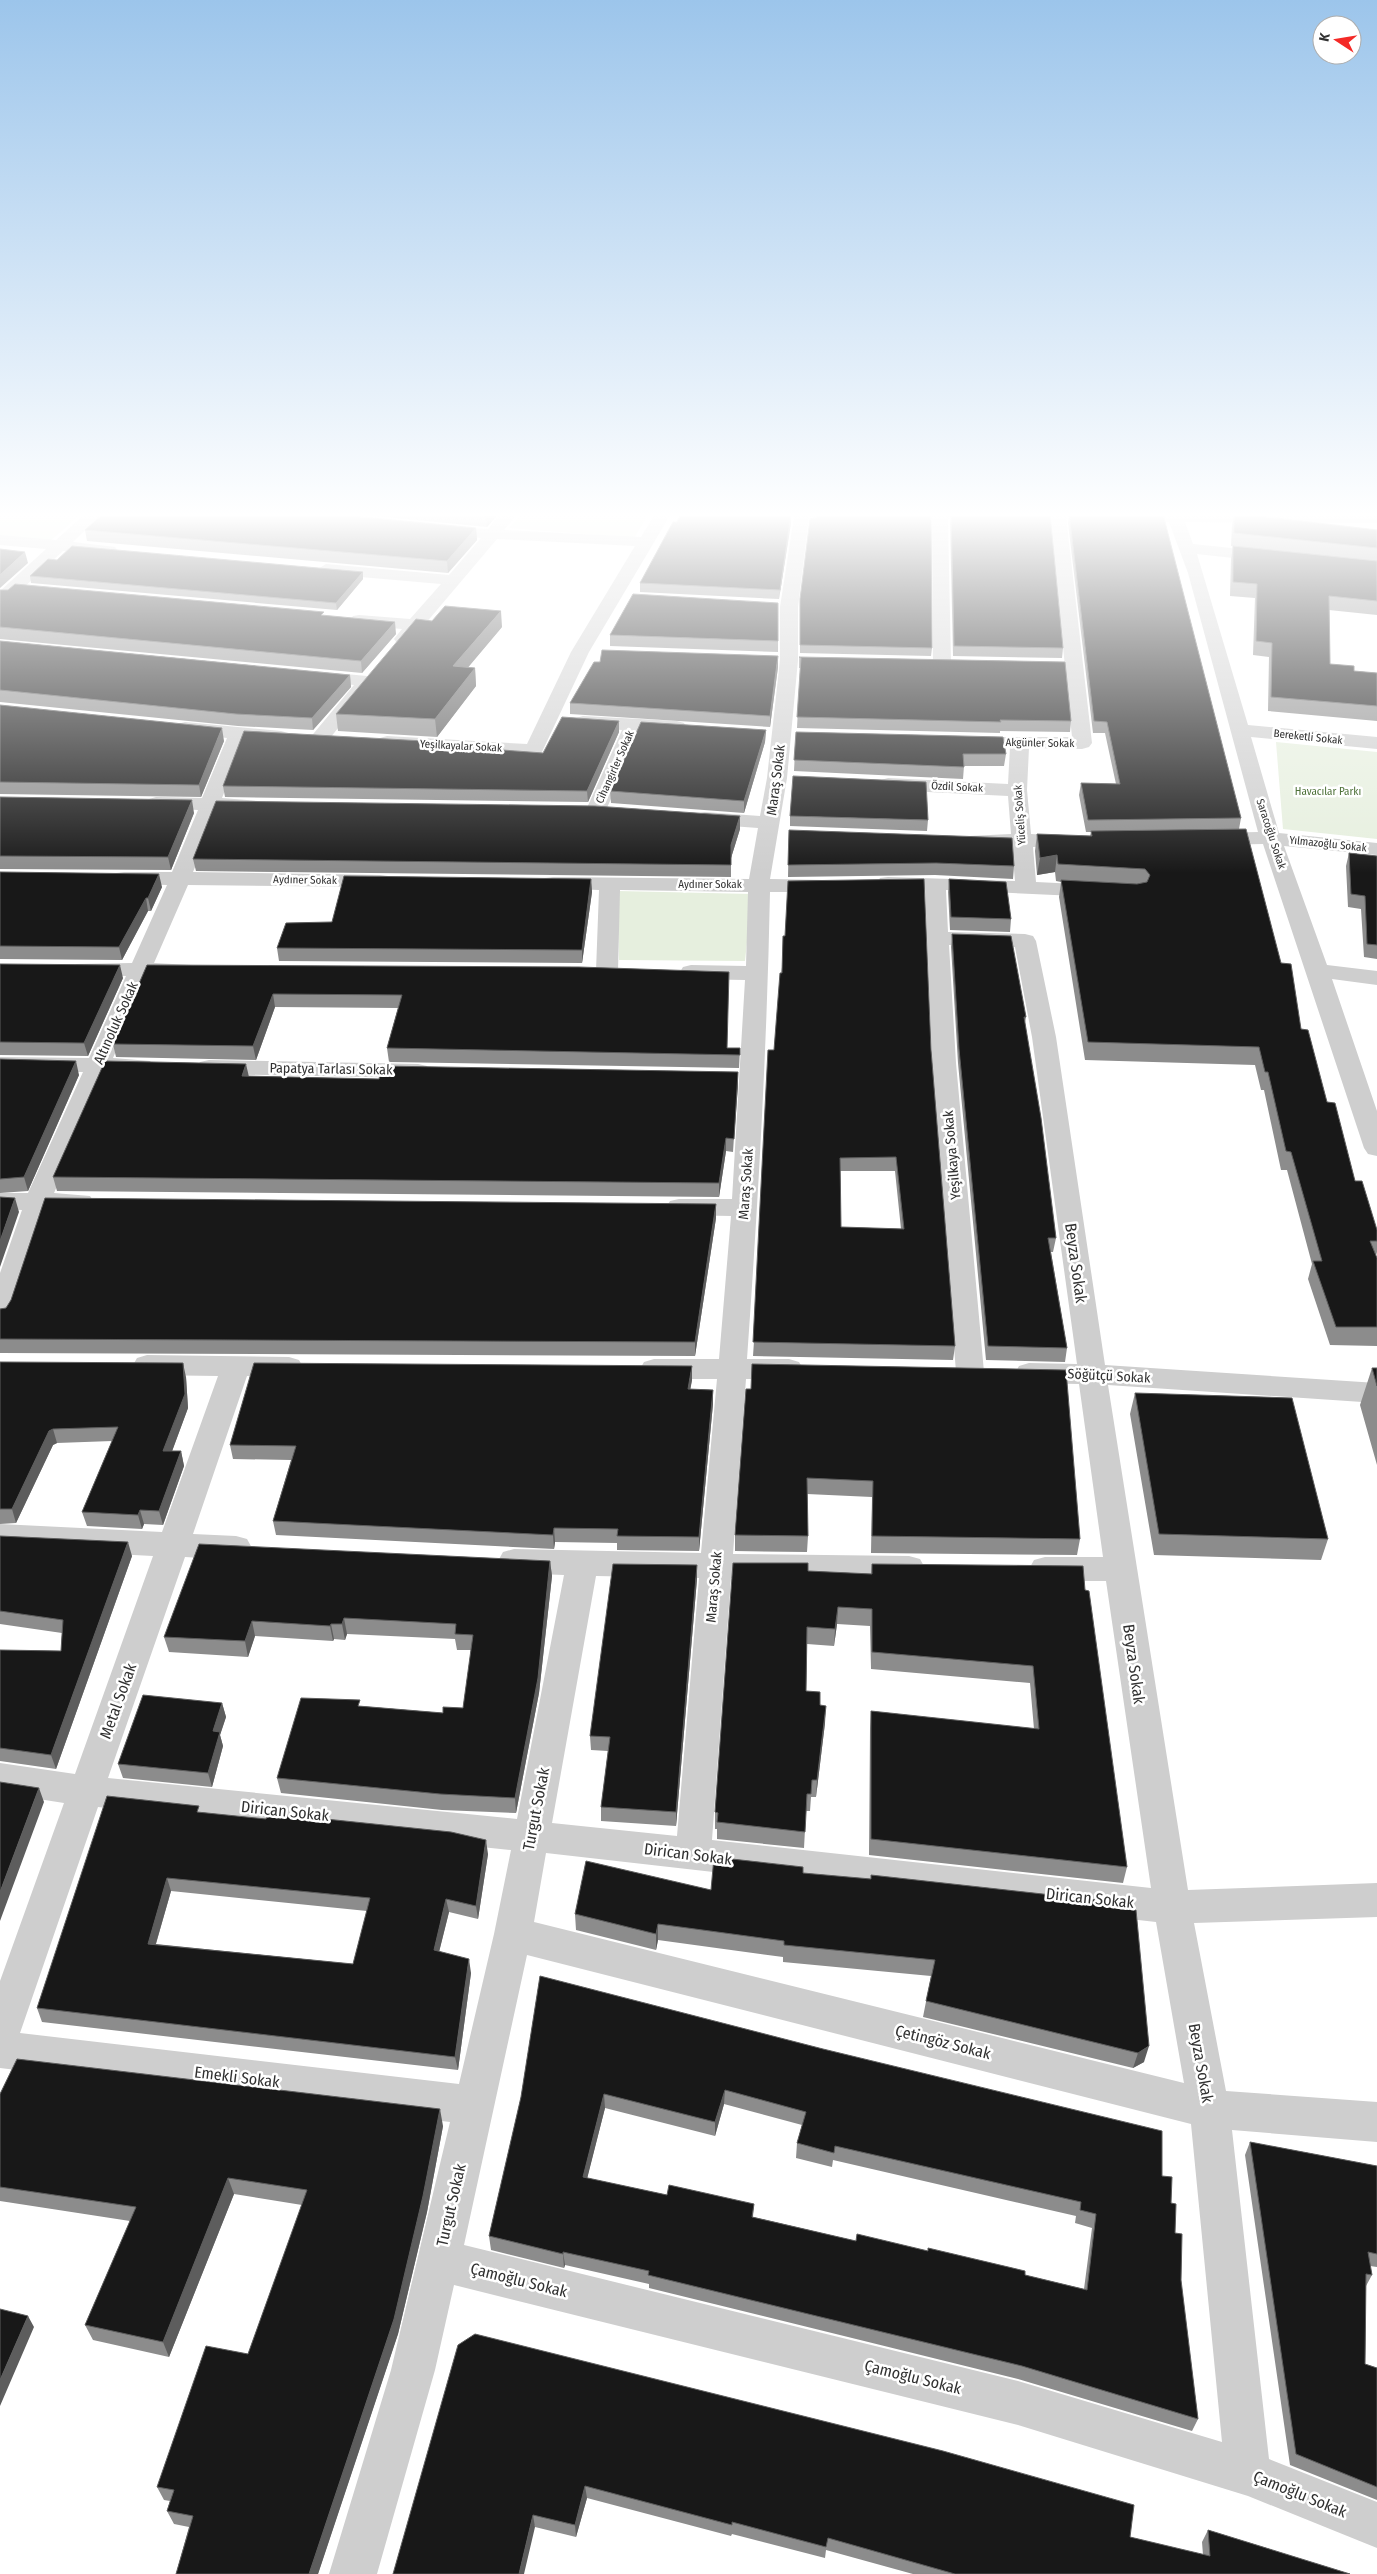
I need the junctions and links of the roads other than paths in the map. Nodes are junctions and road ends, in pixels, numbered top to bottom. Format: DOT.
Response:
graph roads {
  1 [pos="409,632"];
  2 [pos="592,632"];
  3 [pos="794,632"];
  4 [pos="942,632"];
  5 [pos="1070,632"];
  6 [pos="1212,632"];
  7 [pos="395,649"];
  8 [pos="580,652"];
  9 [pos="600,653"];
  10 [pos="770,660"];
  11 [pos="799,661"];
  12 [pos="923,664"];
  13 [pos="942,665"];
  14 [pos="961,665"];
  15 [pos="1055,666"];
  16 [pos="1074,666"];
  17 [pos="297,674"];
  18 [pos="549,720"];
  19 [pos="634,724"];
  20 [pos="168,727"];
  21 [pos="693,728"];
  22 [pos="1239,730"];
  23 [pos="762,733"];
  24 [pos="238,734"];
  25 [pos="782,735"];
  26 [pos="802,736"];
  27 [pos="319,739"];
  28 [pos="338,740"];
  29 [pos="951,741"];
  30 [pos="368,742"];
  31 [pos="1020,743"];
  32 [pos="1377,743"];
  33 [pos="778,778"];
  34 [pos="797,779"];
  35 [pos="867,782"];
  36 [pos="1017,790"];
  37 [pos="138,803"];
  38 [pos="212,804"];
  39 [pos="271,805"];
  40 [pos="596,811"];
  41 [pos="684,817"];
  42 [pos="776,830"];
  43 [pos="1271,838"];
  44 [pos="954,839"];
  45 [pos="1191,839"];
  46 [pos="1091,840"];
  47 [pos="1022,841"];
  48 [pos="1377,849"];
  49 [pos="104,878"];
  50 [pos="180,879"];
  51 [pos="400,881"];
  52 [pos="530,882"];
  53 [pos="610,883"];
  54 [pos="935,883"];
  55 [pos="759,884"];
  56 [pos="1026,888"];
  57 [pos="1114,892"];
  58 [pos="938,938"];
  59 [pos="60,969"];
  60 [pos="140,970"];
  61 [pos="200,970"];
  62 [pos="607,971"];
  63 [pos="667,971"];
  64 [pos="1318,971"];
  65 [pos="757,973"];
  66 [pos="1377,978"];
  67 [pos="0,1064"];
  68 [pos="98,1065"];
  69 [pos="445,1071"];
  70 [pos="1377,1148"];
  71 [pos="0,1201"];
  72 [pos="38,1201"];
  73 [pos="107,1202"];
  74 [pos="656,1207"];
  75 [pos="745,1208"];
  76 [pos="0,1313"];
  77 [pos="118,1365"];
  78 [pos="236,1367"];
  79 [pos="316,1367"];
  80 [pos="733,1368"];
  81 [pos="626,1369"];
  82 [pos="812,1370"];
  83 [pos="941,1372"];
  84 [pos="970,1372"];
  85 [pos="1091,1374"];
  86 [pos="1377,1393"];
  87 [pos="0,1536"];
  88 [pos="175,1545"];
  89 [pos="264,1549"];
  90 [pos="483,1559"];
  91 [pos="582,1564"];
  92 [pos="716,1567"];
  93 [pos="943,1568"];
  94 [pos="1012,1568"];
  95 [pos="1120,1569"];
  96 [pos="0,1778"];
  97 [pos="86,1791"];
  98 [pos="531,1836"];
  99 [pos="693,1855"];
  100 [pos="1377,1900"];
  101 [pos="1172,1907"];
  102 [pos="513,1934"];
  103 [pos="0,2035"];
  104 [pos="0,2048"];
  105 [pos="474,2105"];
  106 [pos="1209,2109"];
  107 [pos="1377,2122"];
  108 [pos="439,2260"];
  109 [pos="1248,2473"];
  110 [pos="1377,2525"];
  111 [pos="353,2574"];
  1 -- 7 [label="street"];
  2 -- 8 [label="street"];
  3 -- 11 [label="street, Maraş Sokak"];
  4 -- 13 [label="street"];
  5 -- 16 [label="street"];
  6 -- 22 [label="street, Saracoğlu Sokak"];
  8 -- 9 [label="street"];
  8 -- 18 [label="street"];
  10 -- 11 [label="street"];
  11 -- 25 [label="street, Maraş Sokak"];
  12 -- 13 [label="street"];
  13 -- 14 [label="street"];
  15 -- 16 [label="street"];
  16 -- 31 [label="street, Akgünler Sokak"];
  17 -- 27 [label="street"];
  18 -- 19 [label="street"];
  18 -- 30 [label="street, Yeşilkayalar Sokak"];
  19 -- 21 [label="street"];
  19 -- 40 [label="street, Cihangirler Sokak"];
  20 -- 24 [label="street"];
  22 -- 32 [label="street, Bereketli Sokak"];
  22 -- 43 [label="street, Saracoğlu Sokak"];
  23 -- 25 [label="street"];
  24 -- 27 [label="street"];
  24 -- 38 [label="street, Altınoluk Sokak"];
  25 -- 26 [label="street"];
  25 -- 33 [label="street, Maraş Sokak"];
  27 -- 28 [label="street"];
  29 -- 31 [label="street, Akgünler Sokak"];
  31 -- 36 [label="street, Yüceliş Sokak"];
  33 -- 34 [label="street"];
  33 -- 42 [label="street, Maraş Sokak"];
  35 -- 36 [label="street, Özdil Sokak"];
  36 -- 47 [label="street, Yüceliş Sokak"];
  37 -- 38 [label="street"];
  38 -- 39 [label="street"];
  38 -- 50 [label="street, Altınoluk Sokak"];
  41 -- 42 [label="street"];
  42 -- 55 [label="street, Maraş Sokak"];
  43 -- 45 [label="street, Yılmazoğlu Sokak"];
  43 -- 48 [label="street, Yılmazoğlu Sokak"];
  43 -- 64 [label="street, Saracoğlu Sokak"];
  44 -- 47 [label="street"];
  46 -- 47 [label="street"];
  47 -- 56 [label="street, Yüceliş Sokak"];
  49 -- 50 [label="street, Aydıner Sokak"];
  50 -- 51 [label="street, Aydıner Sokak"];
  50 -- 60 [label="street, Altınoluk Sokak"];
  52 -- 53 [label="street, Aydıner Sokak"];
  53 -- 55 [label="street, Aydıner Sokak"];
  53 -- 62 [label="street"];
  54 -- 55 [label="street, Aydıner Sokak"];
  54 -- 56 [label="street, Aydıner Sokak"];
  54 -- 58 [label="street, Yeşilkaya Sokak"];
  55 -- 65 [label="street, Maraş Sokak"];
  56 -- 57 [label="street, Aydıner Sokak"];
  58 -- 84 [label="street, Yeşilkaya Sokak"];
  58 -- 85 [label="street, Beyza Sokak"];
  59 -- 60 [label="street"];
  60 -- 61 [label="street"];
  60 -- 68 [label="street, Altınoluk Sokak"];
  63 -- 65 [label="street"];
  64 -- 66 [label="street"];
  64 -- 70 [label="street, Saracoğlu Sokak"];
  65 -- 75 [label="street, Maraş Sokak"];
  67 -- 68 [label="street, Papatya Tarlası Sokak"];
  68 -- 69 [label="street, Papatya Tarlası Sokak"];
  68 -- 72 [label="street, Altınoluk Sokak"];
  71 -- 72 [label="street"];
  72 -- 73 [label="street"];
  72 -- 76 [label="street, Altınoluk Sokak"];
  74 -- 75 [label="street"];
  75 -- 80 [label="street, Maraş Sokak"];
  77 -- 78 [label="street"];
  78 -- 79 [label="street"];
  78 -- 88 [label="street, Metal Sokak"];
  80 -- 81 [label="street"];
  80 -- 82 [label="street"];
  80 -- 92 [label="street, Maraş Sokak"];
  83 -- 84 [label="street, Söğütçü Sokak"];
  84 -- 85 [label="street, Söğütçü Sokak"];
  85 -- 86 [label="street, Söğütçü Sokak"];
  85 -- 95 [label="street, Beyza Sokak"];
  87 -- 88 [label="street"];
  88 -- 89 [label="street"];
  88 -- 97 [label="street, Metal Sokak"];
  90 -- 91 [label="street"];
  91 -- 92 [label="street"];
  91 -- 98 [label="street, Turgut Sokak"];
  92 -- 93 [label="street"];
  92 -- 99 [label="street, Maraş Sokak"];
  94 -- 95 [label="street"];
  95 -- 101 [label="street, Beyza Sokak"];
  96 -- 97 [label="street, Dirican Sokak"];
  97 -- 98 [label="street, Dirican Sokak"];
  97 -- 103 [label="street, Metal Sokak"];
  98 -- 99 [label="street, Dirican Sokak"];
  98 -- 102 [label="street, Turgut Sokak"];
  99 -- 101 [label="street, Dirican Sokak"];
  100 -- 101 [label="street, Dirican Sokak"];
  101 -- 106 [label="street, Beyza Sokak"];
  102 -- 105 [label="street, Turgut Sokak"];
  102 -- 106 [label="street, Çetingöz Sokak"];
  104 -- 105 [label="street, Emekli Sokak"];
  105 -- 108 [label="street, Turgut Sokak"];
  106 -- 107 [label="street, Çetingöz Sokak"];
  106 -- 109 [label="street, Beyza Sokak"];
  108 -- 109 [label="street, Çamoğlu Sokak"];
  108 -- 111 [label="street, Turgut Sokak"];
  109 -- 110 [label="street, Çamoğlu Sokak"];
}
